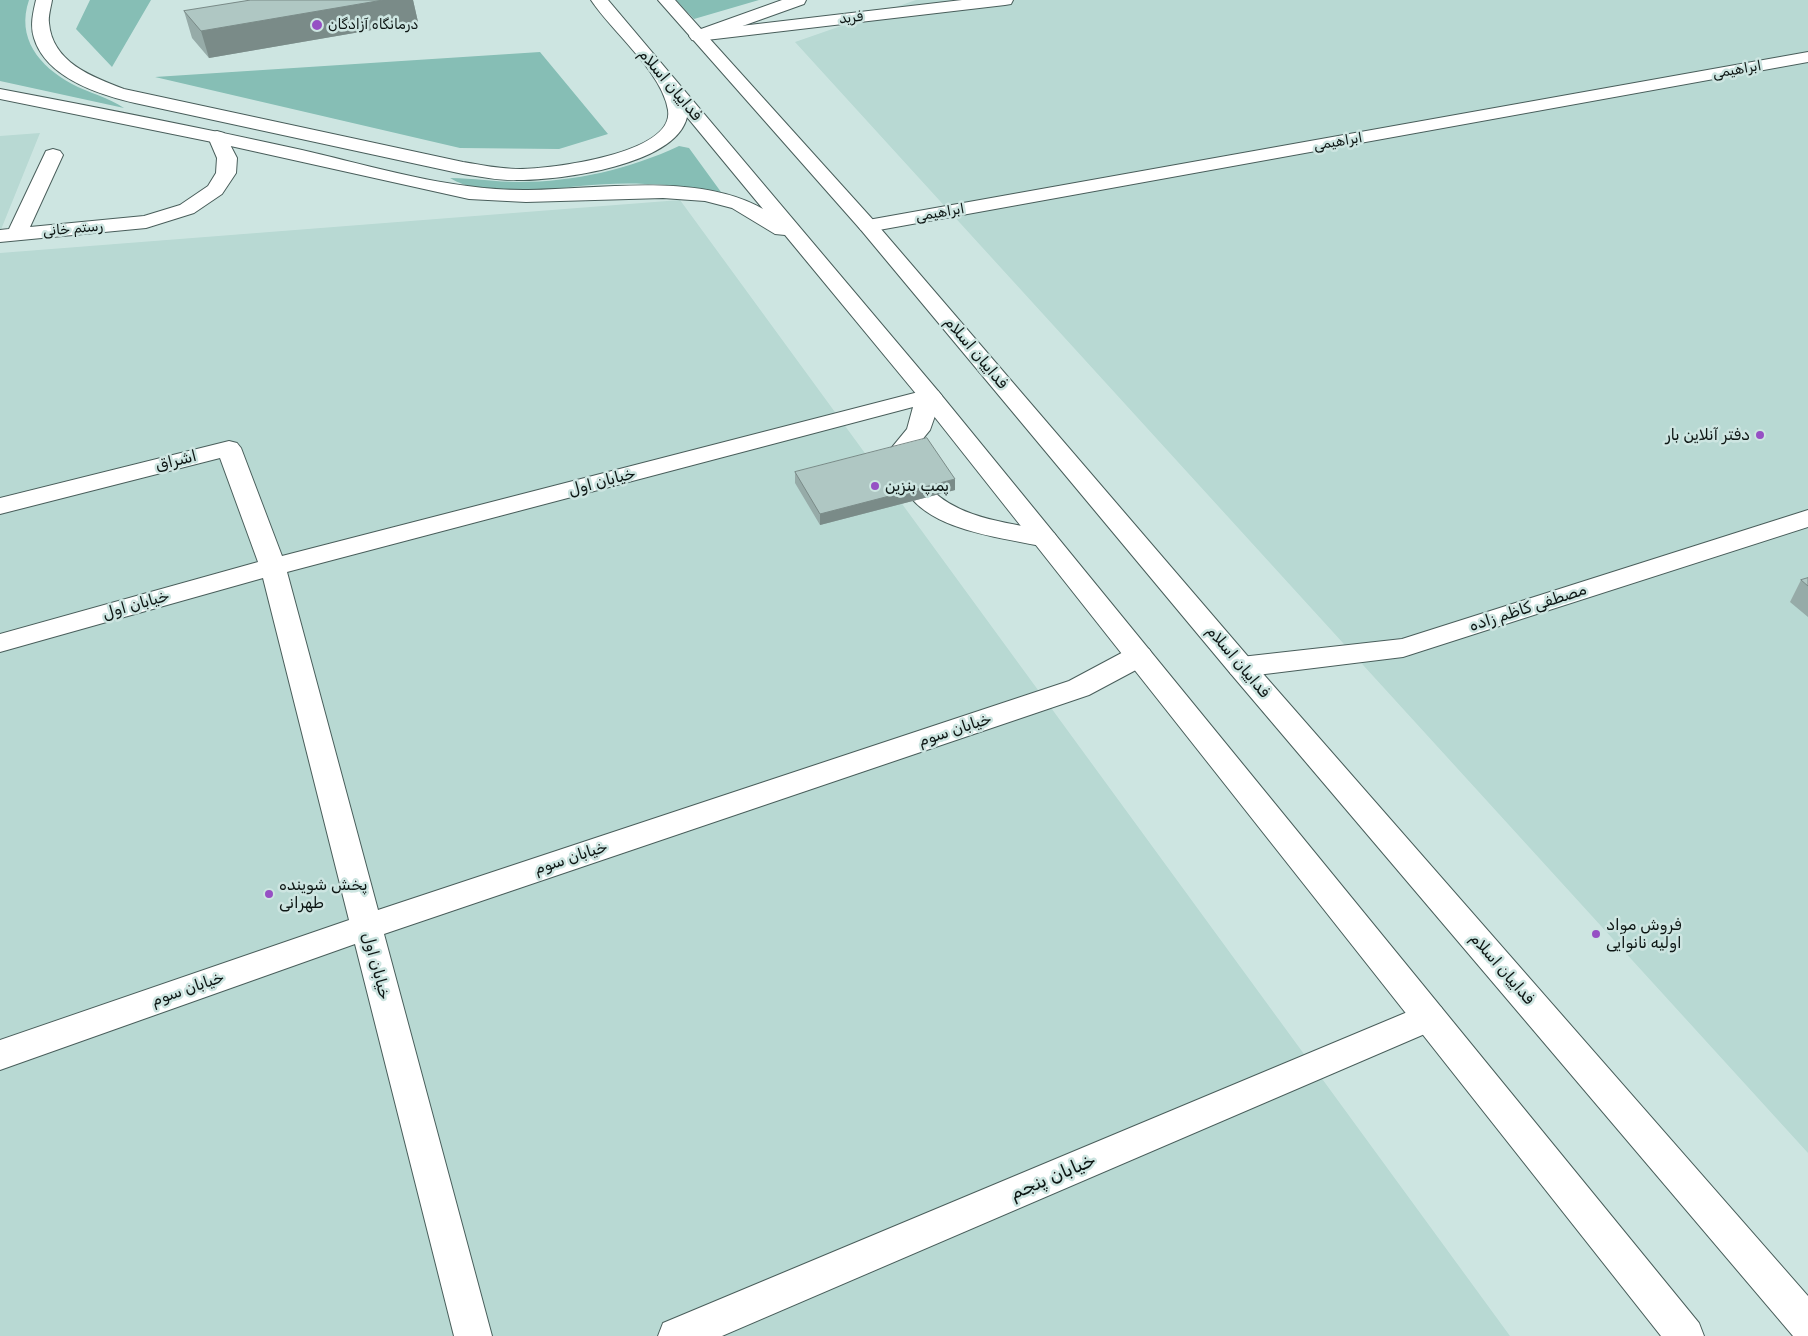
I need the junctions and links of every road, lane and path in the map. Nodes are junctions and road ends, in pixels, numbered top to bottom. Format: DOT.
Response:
graph roads {
  1 [pos="44,0"];
  2 [pos="599,0"];
  3 [pos="666,0"];
  4 [pos="798,0"];
  5 [pos="1005,0"];
  6 [pos="698,36"];
  7 [pos="1808,58"];
  8 [pos="667,80"];
  9 [pos="0,94"];
  10 [pos="217,137"];
  11 [pos="53,155"];
  12 [pos="868,226"];
  13 [pos="5,239"];
  14 [pos="807,248"];
  15 [pos="930,396"];
  16 [pos="0,506"];
  17 [pos="1808,518"];
  18 [pos="1045,539"];
  19 [pos="273,567"];
  20 [pos="0,643"];
  21 [pos="1139,656"];
  22 [pos="1241,667"];
  23 [pos="366,927"];
  24 [pos="1429,1017"];
  25 [pos="0,1055"];
  26 [pos="1808,1325"];
  27 [pos="472,1336"];
  28 [pos="677,1336"];
  29 [pos="1685,1336"];
  1 -- 8 [label="main road"];
  2 -- 8 [label="main road, فداییان اسلام"];
  3 -- 6 [label="main road, فداییان اسلام"];
  4 -- 6 [label="main road"];
  5 -- 6 [label="main road, فرید"];
  6 -- 12 [label="main road, فداییان اسلام"];
  7 -- 12 [label="main road, ابراهیمی"];
  8 -- 14 [label="main road, فداییان اسلام"];
  9 -- 10 [label="main road"];
  10 -- 13 [label="main road, رستم خانی"];
  10 -- 14 [label="main road"];
  11 -- 13 [label="main road"];
  12 -- 22 [label="main road, فداییان اسلام"];
  14 -- 15 [label="main road, فداییان اسلام"];
  15 -- 18 [label="main road, فداییان اسلام"];
  15 -- 18 [label="main road"];
  15 -- 19 [label="main road, خیابان اول"];
  16 -- 19 [label="main road, اشراق"];
  17 -- 22 [label="main road, مصطفی کاظم زاده"];
  18 -- 21 [label="main road, فداییان اسلام"];
  19 -- 20 [label="main road, خیابان اول"];
  19 -- 23 [label="main road, خیابان اول"];
  21 -- 23 [label="main road, خیابان سوم"];
  21 -- 24 [label="main road, فداییان اسلام"];
  22 -- 26 [label="main road, فداییان اسلام"];
  23 -- 25 [label="main road, خیابان سوم"];
  23 -- 27 [label="main road, خیابان اول"];
  24 -- 28 [label="main road, خیابان پنجم"];
  24 -- 29 [label="main road, فداییان اسلام"];
}
